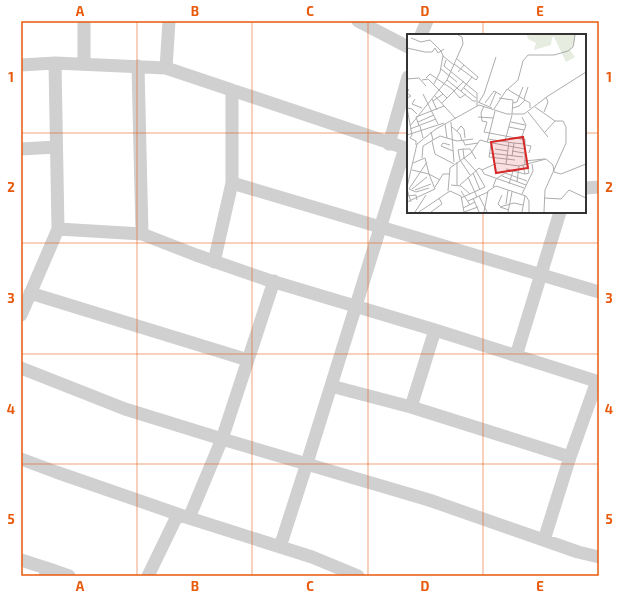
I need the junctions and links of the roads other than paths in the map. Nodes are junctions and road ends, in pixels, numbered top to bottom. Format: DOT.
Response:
graph roads {
  1 [pos="84,21"];
  2 [pos="169,21"];
  3 [pos="358,21"];
  4 [pos="427,21"];
  5 [pos="421,34"];
  6 [pos="407,46"];
  7 [pos="55,63"];
  8 [pos="84,64"];
  9 [pos="21,65"];
  10 [pos="138,66"];
  11 [pos="166,68"];
  12 [pos="407,81"];
  13 [pos="232,90"];
  14 [pos="389,144"];
  15 [pos="56,147"];
  16 [pos="21,148"];
  17 [pos="406,148"];
  18 [pos="232,182"];
  19 [pos="599,187"];
  20 [pos="586,188"];
  21 [pos="560,213"];
  22 [pos="381,226"];
  23 [pos="58,229"];
  24 [pos="142,234"];
  25 [pos="214,262"];
  26 [pos="542,274"];
  27 [pos="274,281"];
  28 [pos="599,292"];
  29 [pos="30,293"];
  30 [pos="356,306"];
  31 [pos="21,315"];
  32 [pos="435,330"];
  33 [pos="516,356"];
  34 [pos="248,360"];
  35 [pos="21,368"];
  36 [pos="598,381"];
  37 [pos="331,386"];
  38 [pos="411,407"];
  39 [pos="222,439"];
  40 [pos="570,457"];
  41 [pos="21,459"];
  42 [pos="307,463"];
  43 [pos="184,516"];
  44 [pos="544,540"];
  45 [pos="280,546"];
  46 [pos="599,557"];
  47 [pos="21,560"];
  48 [pos="47,572"];
  49 [pos="69,576"];
  50 [pos="148,576"];
  51 [pos="358,576"];
  1 -- 8 [label="street"];
  2 -- 11 [label="street"];
  3 -- 6 [label="street"];
  4 -- 5 [label="street"];
  7 -- 8 [label="street"];
  7 -- 9 [label="street"];
  7 -- 15 [label="street"];
  8 -- 10 [label="street"];
  10 -- 11 [label="street"];
  10 -- 24 [label="street"];
  11 -- 13 [label="street"];
  12 -- 14 [label="street"];
  13 -- 14 [label="street"];
  13 -- 18 [label="street"];
  14 -- 17 [label="street"];
  15 -- 16 [label="street"];
  15 -- 23 [label="street"];
  17 -- 22 [label="street"];
  18 -- 22 [label="street"];
  18 -- 25 [label="street"];
  19 -- 20 [label="street"];
  21 -- 26 [label="street"];
  22 -- 26 [label="street"];
  22 -- 30 [label="street"];
  23 -- 24 [label="street"];
  23 -- 29 [label="street"];
  24 -- 25 [label="street"];
  25 -- 27 [label="street"];
  26 -- 28 [label="street"];
  26 -- 33 [label="street"];
  27 -- 30 [label="street"];
  27 -- 34 [label="street"];
  29 -- 31 [label="street"];
  29 -- 34 [label="street"];
  30 -- 32 [label="street"];
  30 -- 37 [label="street"];
  32 -- 33 [label="street"];
  32 -- 38 [label="street"];
  33 -- 36 [label="street"];
  34 -- 39 [label="street"];
  35 -- 39 [label="street"];
  36 -- 40 [label="street"];
  37 -- 38 [label="street"];
  37 -- 42 [label="street"];
  38 -- 40 [label="street"];
  39 -- 42 [label="street"];
  39 -- 43 [label="street"];
  40 -- 44 [label="street"];
  41 -- 43 [label="street"];
  42 -- 44 [label="street"];
  42 -- 45 [label="street"];
  43 -- 45 [label="street"];
  43 -- 50 [label="street"];
  44 -- 46 [label="street"];
  45 -- 51 [label="street"];
  47 -- 48 [label="street"];
  48 -- 49 [label="street"];
}
